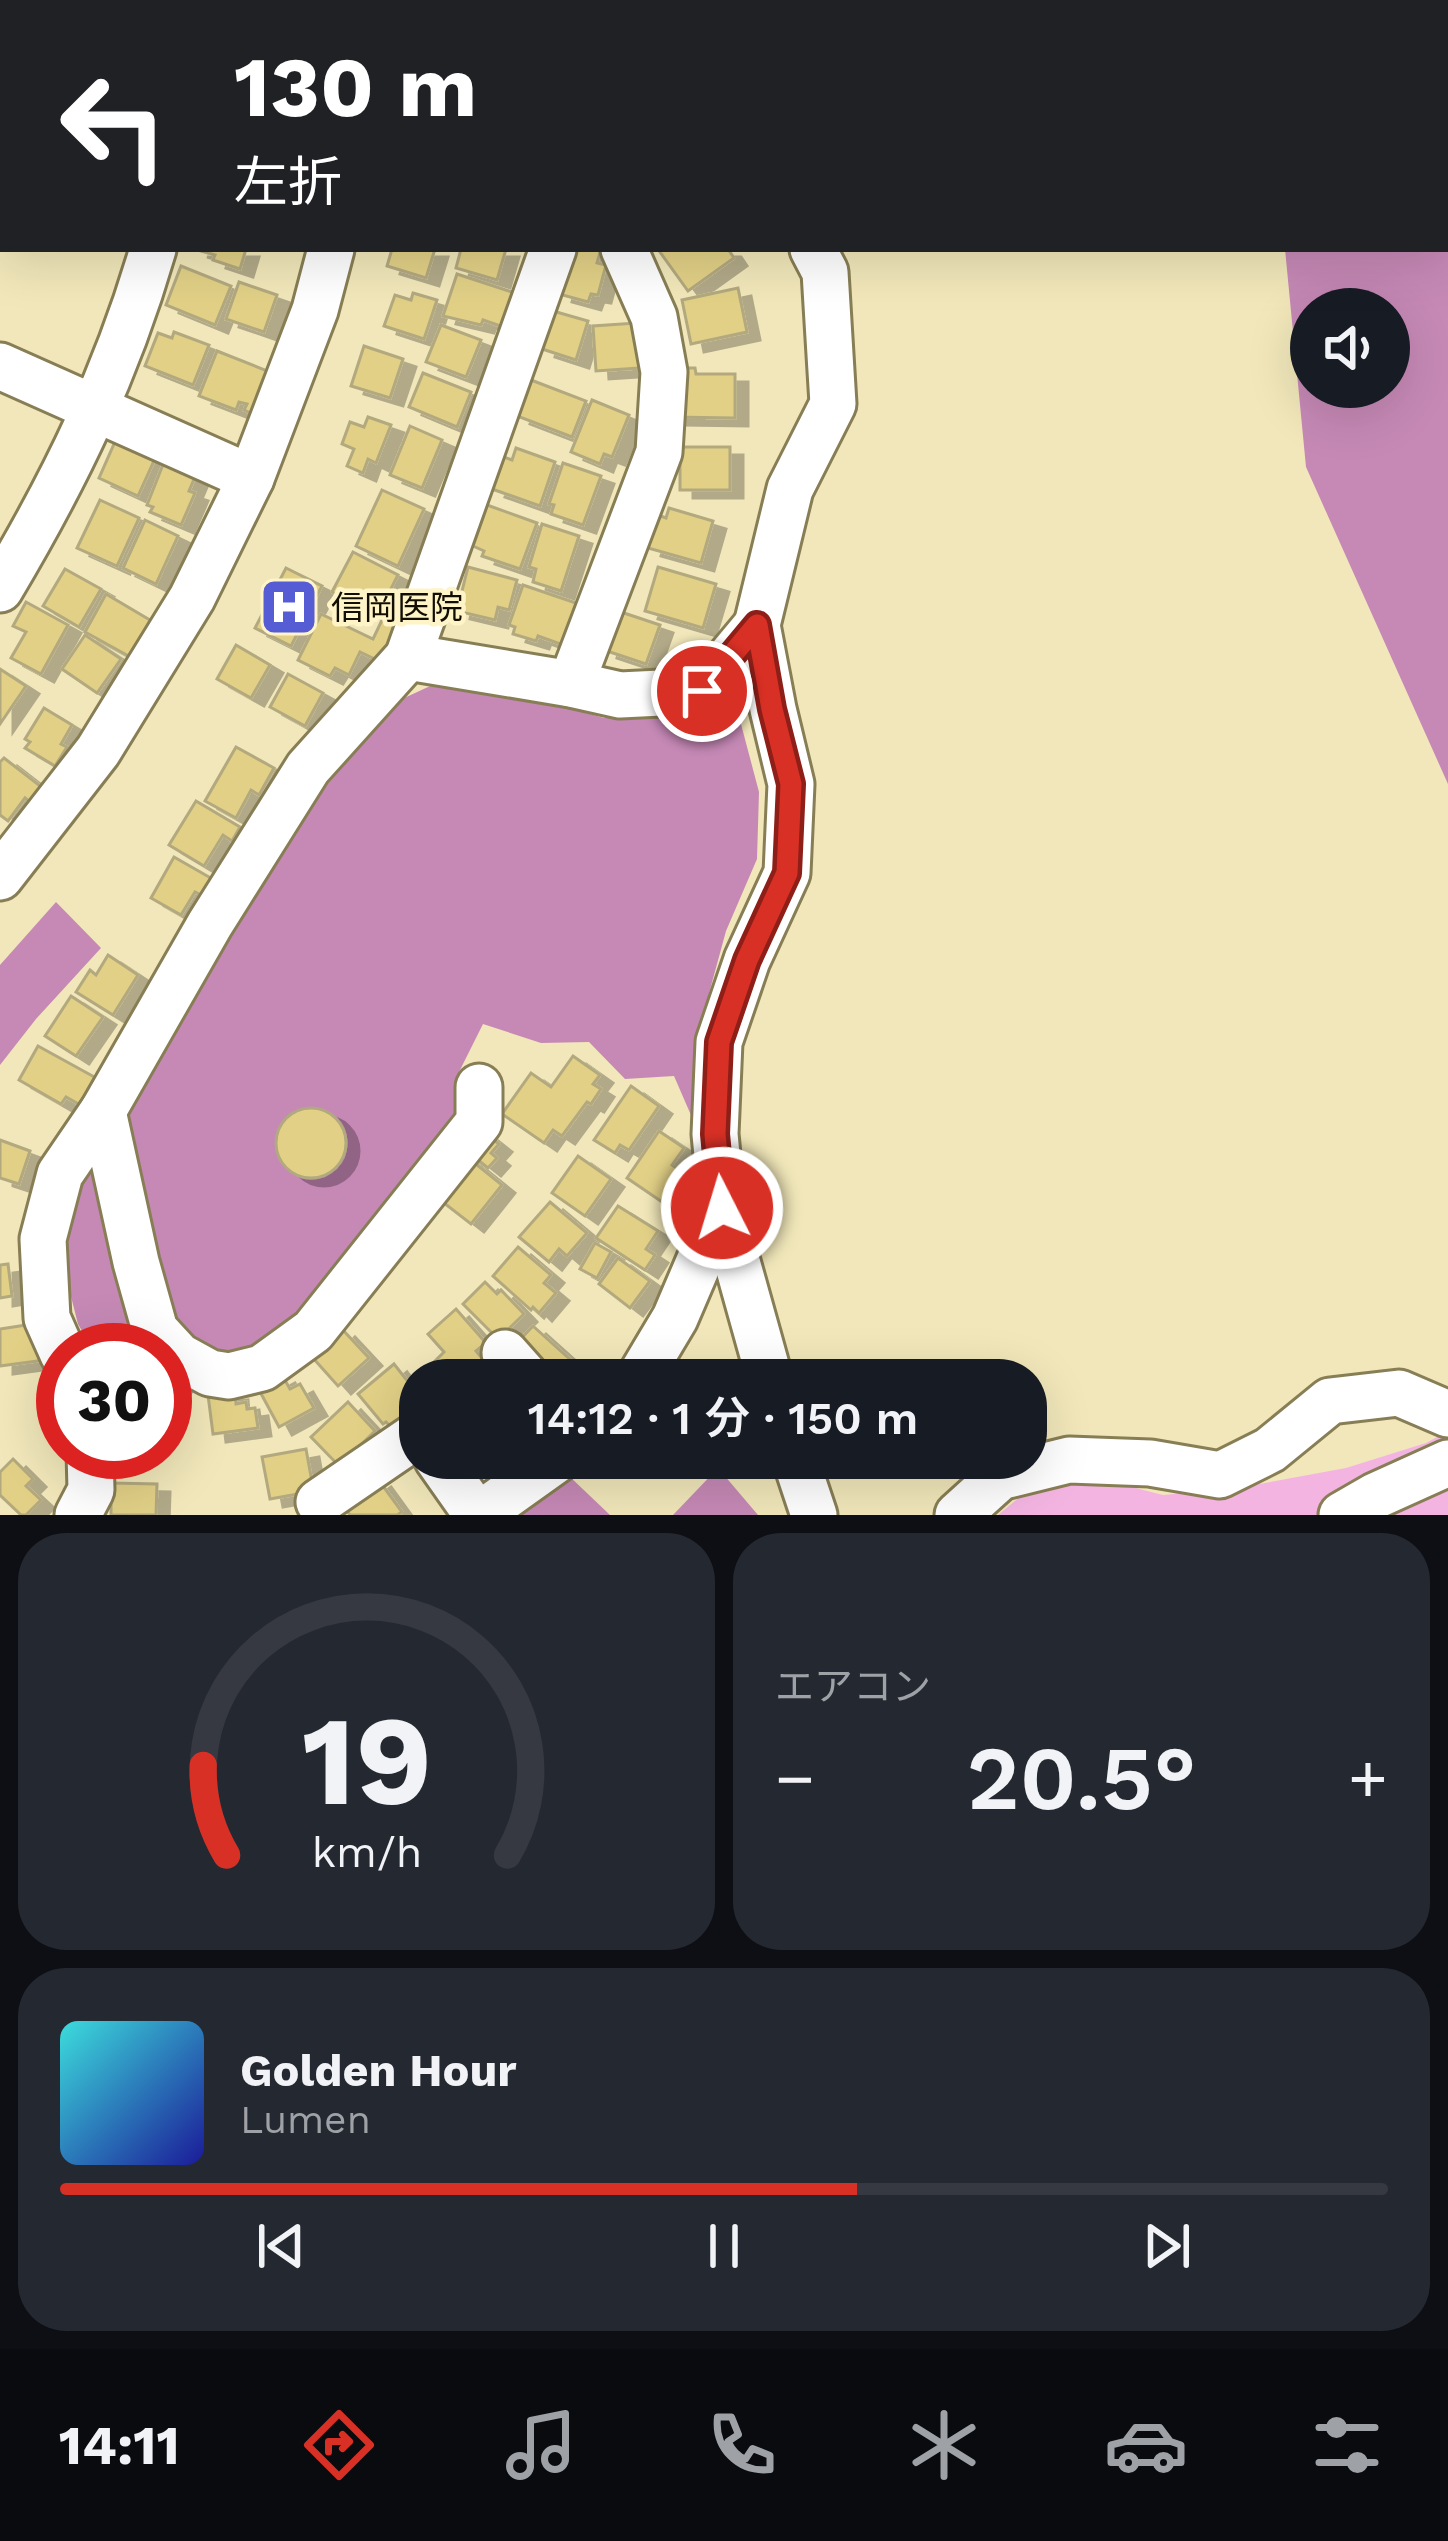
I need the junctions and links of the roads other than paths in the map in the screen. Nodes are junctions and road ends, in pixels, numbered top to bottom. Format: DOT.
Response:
graph roads {
  1 [pos="330,252"];
  2 [pos="552,252"];
  3 [pos="625,252"];
  4 [pos="815,252"];
  5 [pos="144,254"];
  6 [pos="0,366"];
  7 [pos="96,410"];
  8 [pos="251,478"];
  9 [pos="0,589"];
  10 [pos="757,625"];
  11 [pos="408,657"];
  12 [pos="571,684"];
  13 [pos="0,877"];
  14 [pos="479,1087"];
  15 [pos="103,1111"];
  16 [pos="722,1208"];
  17 [pos="49,1323"];
  18 [pos="651,1359"];
  19 [pos="764,1359"];
  20 [pos="1448,1414"];
  21 [pos="399,1447"];
  22 [pos="1448,1463"];
  23 [pos="91,1479"];
  24 [pos="451,1479"];
  25 [pos="529,1479"];
  26 [pos="802,1479"];
  27 [pos="319,1496"];
  28 [pos="1359,1506"];
  29 [pos="78,1515"];
  30 [pos="478,1515"];
  31 [pos="814,1515"];
  32 [pos="958,1515"];
  1 -- 8 [label="street"];
  2 -- 11 [label="street"];
  3 -- 12 [label="street"];
  4 -- 10 [label="street"];
  5 -- 7 [label="street"];
  6 -- 7 [label="street"];
  7 -- 8 [label="street"];
  7 -- 9 [label="street"];
  8 -- 13 [label="street"];
  10 -- 12 [label="street"];
  10 -- 16 [label="street"];
  11 -- 12 [label="street"];
  11 -- 15 [label="street"];
  14 -- 15 [label="street"];
  15 -- 17 [label="street"];
  16 -- 18 [label="street"];
  16 -- 19 [label="street"];
  20 -- 32 [label="street"];
  21 -- 27 [label="street"];
  22 -- 28 [label="street"];
  23 -- 29 [label="street"];
  24 -- 30 [label="street"];
  25 -- 30 [label="street"];
  26 -- 31 [label="street"];
}
